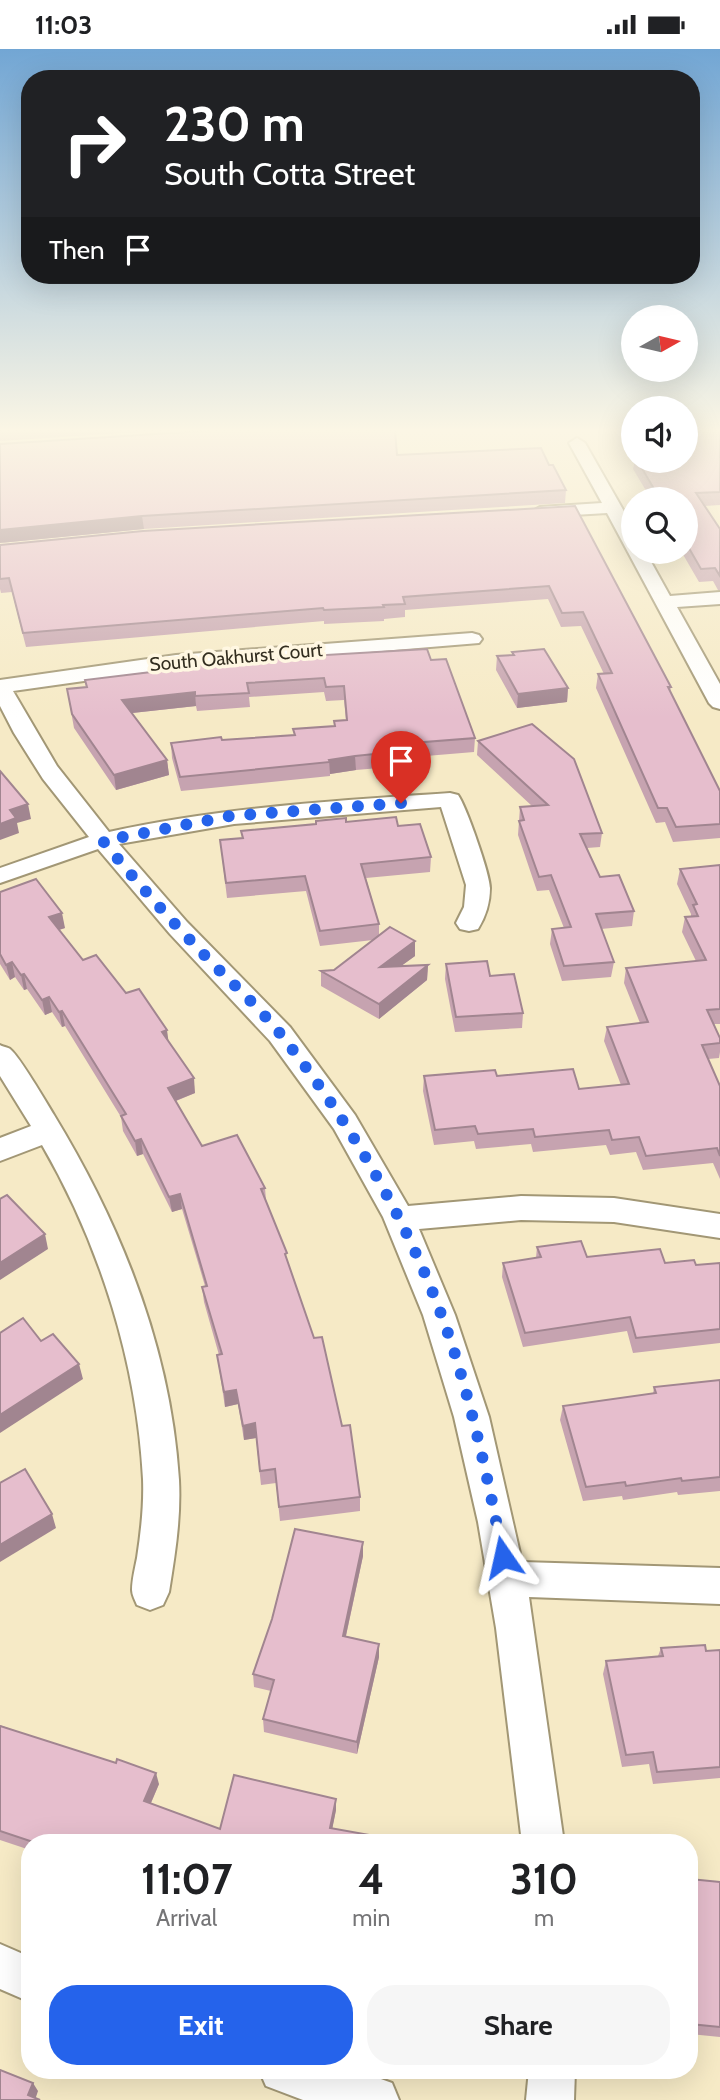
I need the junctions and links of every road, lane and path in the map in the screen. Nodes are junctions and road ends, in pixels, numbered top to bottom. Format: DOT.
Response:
graph roads {
  1 [pos="643,564"];
  2 [pos="720,598"];
  3 [pos="665,602"];
  4 [pos="472,639"];
  5 [pos="0,686"];
  6 [pos="720,703"];
  7 [pos="103,841"];
  8 [pos="0,876"];
  9 [pos="469,923"];
  10 [pos="0,1055"];
  11 [pos="49,1129"];
  12 [pos="0,1150"];
  13 [pos="399,1219"];
  14 [pos="720,1226"];
  15 [pos="507,1580"];
  16 [pos="720,1585"];
  17 [pos="150,1592"];
  18 [pos="542,1834"];
  19 [pos="0,1966"];
  20 [pos="21,1976"];
  21 [pos="310,2079"];
  22 [pos="551,2079"];
  23 [pos="375,2100"];
  24 [pos="550,2100"];
  1 -- 3 [label="street"];
  2 -- 3 [label="street"];
  3 -- 6 [label="street"];
  4 -- 5 [label="street, South Oakhurst Court"];
  5 -- 7 [label="street"];
  7 -- 8 [label="street"];
  7 -- 9 [label="street"];
  7 -- 13 [label="street"];
  10 -- 11 [label="street"];
  11 -- 12 [label="street"];
  11 -- 17 [label="street"];
  13 -- 14 [label="street"];
  13 -- 15 [label="street"];
  15 -- 16 [label="street"];
  15 -- 18 [label="street"];
  19 -- 20 [label="street"];
  21 -- 23 [label="street"];
  22 -- 24 [label="street"];
}
